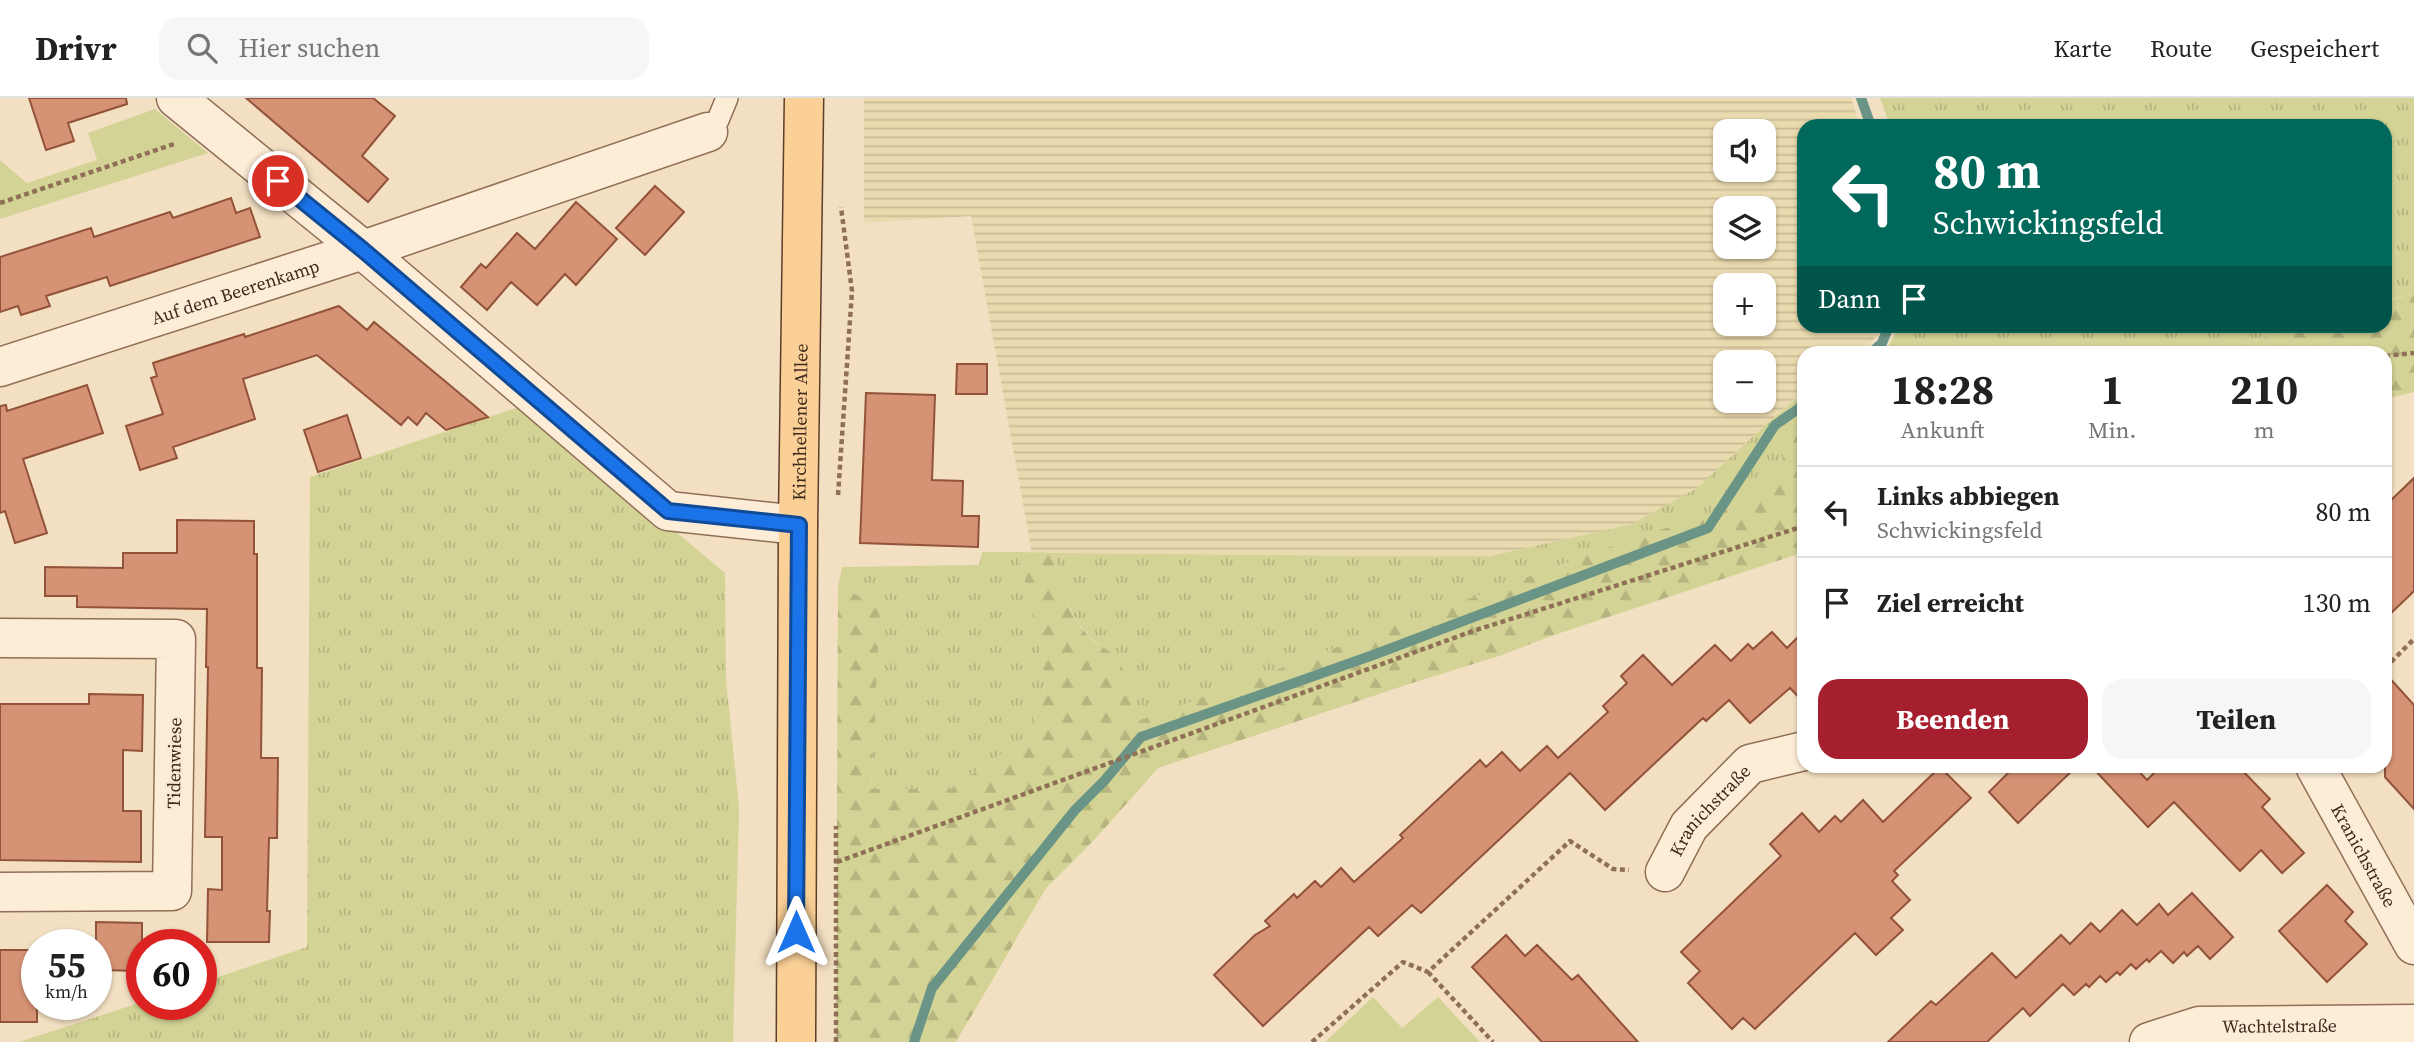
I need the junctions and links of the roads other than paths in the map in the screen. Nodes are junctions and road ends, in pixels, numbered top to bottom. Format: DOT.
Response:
graph roads {
  1 [pos="177,98"];
  2 [pos="727,98"];
  3 [pos="804,98"];
  4 [pos="708,132"];
  5 [pos="363,250"];
  6 [pos="0,367"];
  7 [pos="799,525"];
  8 [pos="0,638"];
  9 [pos="1797,753"];
  10 [pos="2319,773"];
  11 [pos="1665,872"];
  12 [pos="0,892"];
  13 [pos="2414,945"];
  14 [pos="2414,1024"];
  15 [pos="796,1042"];
  16 [pos="2149,1042"];
  1 -- 5 [label="street"];
  2 -- 4 [label="lane"];
  3 -- 7 [label="main road, Kirchhellener Allee"];
  4 -- 5 [label="street, Auf dem Beerenkamp"];
  5 -- 6 [label="street, Auf dem Beerenkamp"];
  5 -- 7 [label="street"];
  7 -- 15 [label="main road, Kirchhellener Allee"];
  8 -- 12 [label="street, Tidenwiese"];
  9 -- 11 [label="street, Kranichstraße"];
  10 -- 13 [label="street, Kranichstraße"];
  14 -- 16 [label="street, Wachtelstraße"];
}
